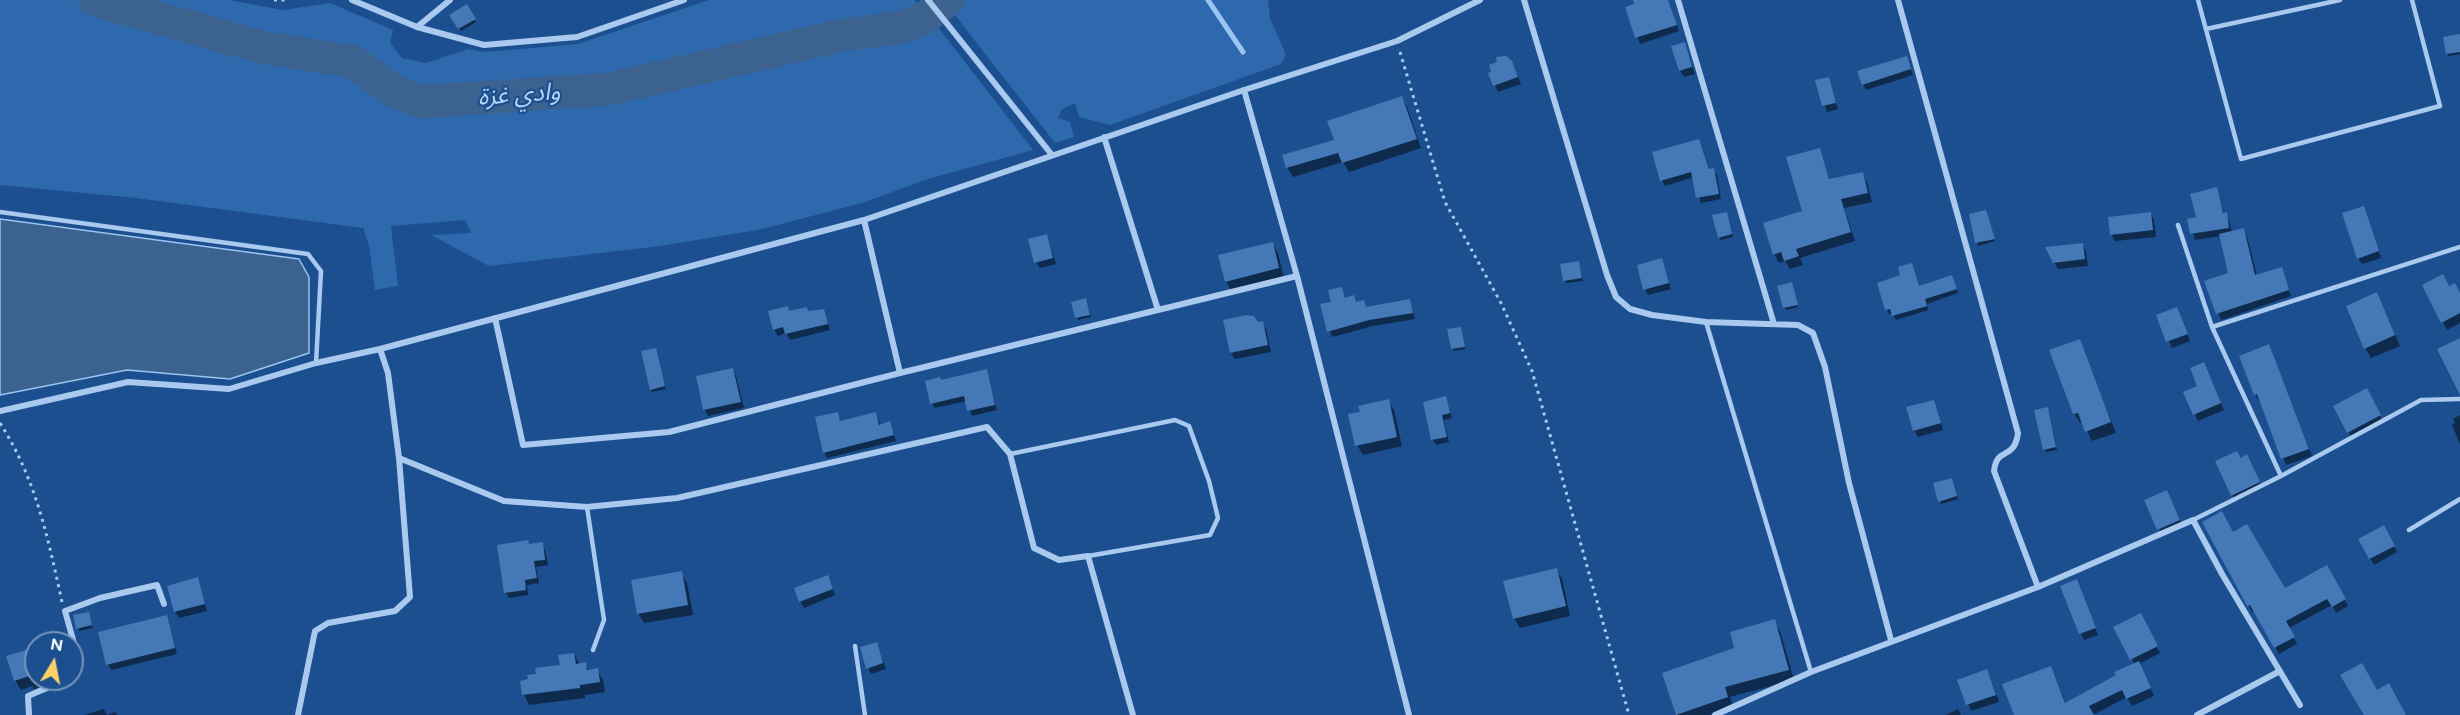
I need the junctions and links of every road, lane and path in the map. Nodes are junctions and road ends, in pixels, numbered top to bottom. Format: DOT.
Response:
graph roads {
  1 [pos="274,0"];
  2 [pos="285,0"];
  3 [pos="352,0"];
  4 [pos="450,0"];
  5 [pos="657,0"];
  6 [pos="684,0"];
  7 [pos="928,0"];
  8 [pos="1480,0"];
  9 [pos="1524,0"];
  10 [pos="1678,0"];
  11 [pos="1898,0"];
  12 [pos="2198,0"];
  13 [pos="2340,0"];
  14 [pos="2412,0"];
  15 [pos="665,6"];
  16 [pos="417,27"];
  17 [pos="2206,29"];
  18 [pos="1397,41"];
  19 [pos="1244,90"];
  20 [pos="1104,137"];
  21 [pos="1052,155"];
  22 [pos="0,212"];
  23 [pos="864,220"];
  24 [pos="2178,225"];
  25 [pos="2460,247"];
  26 [pos="1297,276"];
  27 [pos="1158,310"];
  28 [pos="495,318"];
  29 [pos="1706,322"];
  30 [pos="1774,324"];
  31 [pos="2212,327"];
  32 [pos="380,349"];
  33 [pos="316,363"];
  34 [pos="900,373"];
  35 [pos="2460,399"];
  36 [pos="0,411"];
  37 [pos="0,423"];
  38 [pos="1010,454"];
  39 [pos="399,458"];
  40 [pos="2281,476"];
  41 [pos="2460,499"];
  42 [pos="587,507"];
  43 [pos="2193,520"];
  44 [pos="2409,530"];
  45 [pos="1088,556"];
  46 [pos="2038,587"];
  47 [pos="164,604"];
  48 [pos="65,611"];
  49 [pos="71,631"];
  50 [pos="1892,640"];
  51 [pos="855,646"];
  52 [pos="592,650"];
  53 [pos="2280,671"];
  54 [pos="1810,672"];
  55 [pos="40,691"];
  56 [pos="2300,705"];
  57 [pos="29,715"];
  58 [pos="298,715"];
  59 [pos="865,715"];
  60 [pos="1133,715"];
  61 [pos="1409,715"];
  62 [pos="1629,715"];
  63 [pos="1715,715"];
  64 [pos="2197,715"];
  1 -- 2 [label="path"];
  3 -- 16 [label="street"];
  4 -- 16 [label="street"];
  5 -- 15 [label="street"];
  6 -- 15 [label="street"];
  7 -- 21 [label="street"];
  8 -- 18 [label="street"];
  9 -- 29 [label="street"];
  10 -- 30 [label="street"];
  11 -- 46 [label="street"];
  12 -- 17 [label="lane"];
  13 -- 17 [label="lane"];
  14 -- 17 [label="lane"];
  15 -- 16 [label="street"];
  18 -- 19 [label="street"];
  18 -- 62 [label="path"];
  19 -- 20 [label="street"];
  19 -- 26 [label="street"];
  20 -- 21 [label="street"];
  20 -- 27 [label="street"];
  21 -- 23 [label="street"];
  22 -- 33 [label="lane"];
  23 -- 28 [label="street"];
  23 -- 34 [label="street"];
  24 -- 31 [label="lane"];
  25 -- 31 [label="lane"];
  26 -- 27 [label="street"];
  26 -- 61 [label="street"];
  27 -- 34 [label="street"];
  28 -- 32 [label="street"];
  28 -- 34 [label="street"];
  29 -- 30 [label="street"];
  29 -- 54 [label="lane"];
  30 -- 50 [label="street"];
  31 -- 40 [label="lane"];
  32 -- 33 [label="street"];
  32 -- 39 [label="street"];
  33 -- 36 [label="street"];
  35 -- 40 [label="lane"];
  37 -- 48 [label="path"];
  38 -- 42 [label="street"];
  38 -- 45 [label="street"];
  38 -- 45 [label="lane"];
  39 -- 42 [label="street"];
  39 -- 58 [label="street"];
  40 -- 43 [label="lane"];
  41 -- 44 [label="lane"];
  42 -- 52 [label="lane"];
  43 -- 46 [label="street"];
  43 -- 53 [label="street"];
  45 -- 60 [label="street"];
  46 -- 50 [label="street"];
  47 -- 48 [label="street"];
  48 -- 49 [label="street"];
  50 -- 54 [label="street"];
  51 -- 59 [label="lane"];
  53 -- 56 [label="street"];
  53 -- 64 [label="street"];
  54 -- 63 [label="street"];
  55 -- 57 [label="street"];
}
